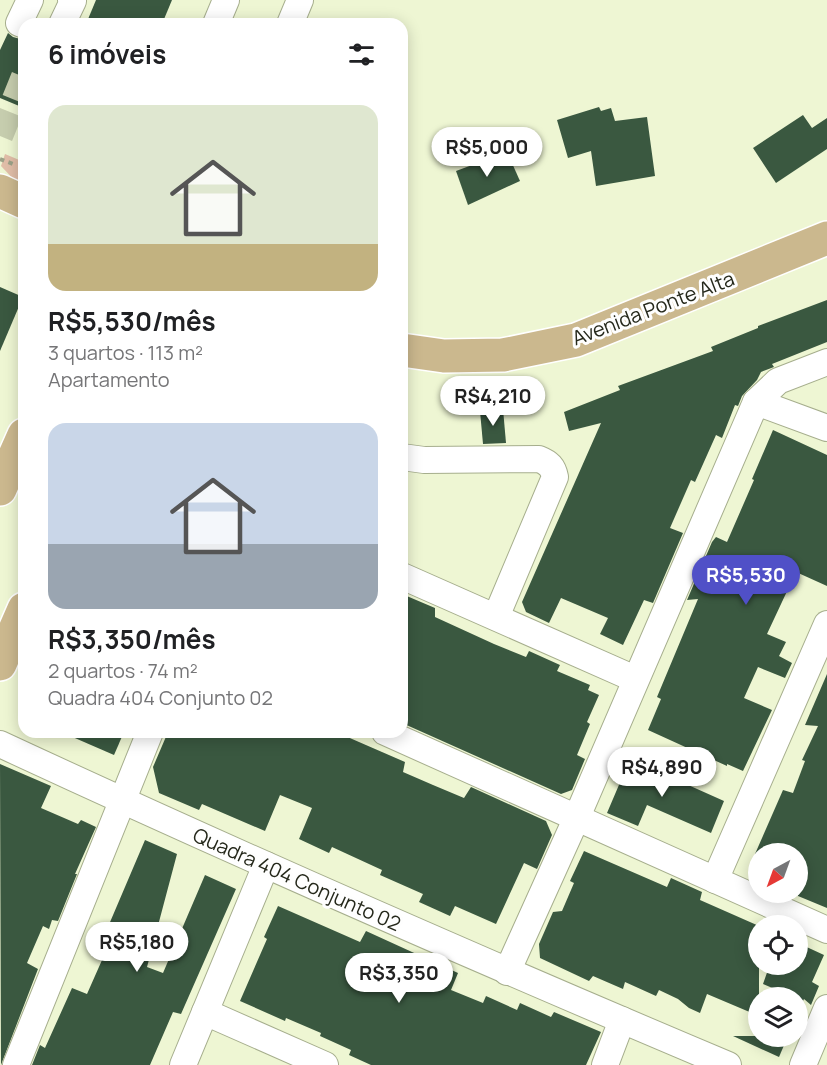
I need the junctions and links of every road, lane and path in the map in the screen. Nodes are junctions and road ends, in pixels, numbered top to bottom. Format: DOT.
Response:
graph roads {
  1 [pos="30,0"];
  2 [pos="71,0"];
  3 [pos="226,0"];
  4 [pos="300,0"];
  5 [pos="22,18"];
  6 [pos="65,18"];
  7 [pos="218,18"];
  8 [pos="292,18"];
  9 [pos="0,192"];
  10 [pos="18,200"];
  11 [pos="827,238"];
  12 [pos="408,351"];
  13 [pos="827,362"];
  14 [pos="756,402"];
  15 [pos="827,428"];
  16 [pos="18,448"];
  17 [pos="408,458"];
  18 [pos="0,489"];
  19 [pos="408,579"];
  20 [pos="496,617"];
  21 [pos="18,623"];
  22 [pos="827,624"];
  23 [pos="0,664"];
  24 [pos="635,679"];
  25 [pos="147,738"];
  26 [pos="399,738"];
  27 [pos="0,744"];
  28 [pos="121,800"];
  29 [pos="577,817"];
  30 [pos="266,865"];
  31 [pos="715,880"];
  32 [pos="827,930"];
  33 [pos="507,972"];
  34 [pos="827,1008"];
  35 [pos="205,1012"];
  36 [pos="622,1020"];
  37 [pos="16,1065"];
  38 [pos="183,1065"];
  39 [pos="325,1065"];
  40 [pos="605,1065"];
  41 [pos="728,1065"];
  42 [pos="803,1065"];
  1 -- 5 [label="street"];
  2 -- 6 [label="street"];
  3 -- 7 [label="street"];
  4 -- 8 [label="street"];
  9 -- 10 [label="main road"];
  11 -- 12 [label="main road, Avenida Ponte Alta"];
  13 -- 14 [label="street"];
  14 -- 15 [label="street"];
  14 -- 24 [label="street"];
  16 -- 18 [label="main road"];
  17 -- 20 [label="street"];
  19 -- 20 [label="street"];
  20 -- 24 [label="street"];
  21 -- 23 [label="main road"];
  22 -- 31 [label="street"];
  24 -- 29 [label="street"];
  25 -- 28 [label="street"];
  26 -- 29 [label="street"];
  27 -- 28 [label="street, Quadra 404 Conjunto 02"];
  28 -- 30 [label="street, Quadra 404 Conjunto 02"];
  28 -- 37 [label="street"];
  29 -- 31 [label="street"];
  29 -- 33 [label="street"];
  30 -- 33 [label="street, Quadra 404 Conjunto 02"];
  30 -- 35 [label="street"];
  31 -- 32 [label="street"];
  33 -- 36 [label="street, Quadra 404 Conjunto 02"];
  34 -- 42 [label="street"];
  35 -- 38 [label="street"];
  35 -- 39 [label="street"];
  36 -- 40 [label="street"];
  36 -- 41 [label="street, Quadra 404 Conjunto 02"];
}
